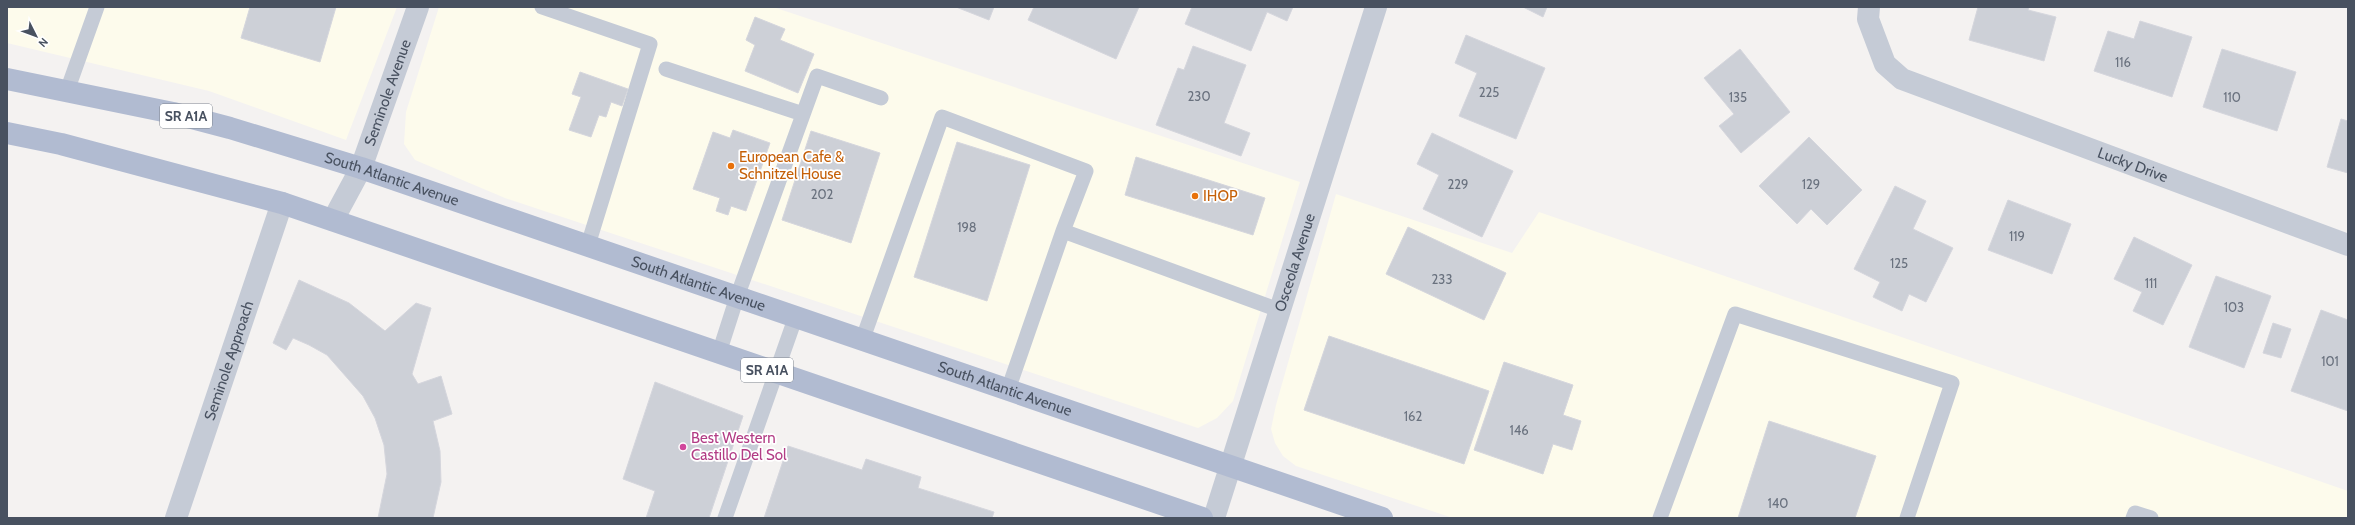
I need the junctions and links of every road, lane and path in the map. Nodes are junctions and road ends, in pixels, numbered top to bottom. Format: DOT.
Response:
graph roads {
  1 [pos="97,7"];
  2 [pos="418,7"];
  3 [pos="542,7"];
  4 [pos="1376,7"];
  5 [pos="1870,7"];
  6 [pos="666,69"];
  7 [pos="7,79"];
  8 [pos="67,91"];
  9 [pos="881,98"];
  10 [pos="803,114"];
  11 [pos="7,133"];
  12 [pos="361,168"];
  13 [pos="282,203"];
  14 [pos="333,220"];
  15 [pos="1063,231"];
  16 [pos="588,245"];
  17 [pos="2348,245"];
  18 [pos="737,297"];
  19 [pos="1279,310"];
  20 [pos="796,316"];
  21 [pos="862,341"];
  22 [pos="719,353"];
  23 [pos="775,372"];
  24 [pos="1008,390"];
  25 [pos="1230,465"];
  26 [pos="176,518"];
  27 [pos="725,518"];
  28 [pos="1202,518"];
  29 [pos="1214,518"];
  30 [pos="1382,518"];
  31 [pos="1660,518"];
  32 [pos="1907,518"];
  33 [pos="2133,518"];
  34 [pos="2151,518"];
  1 -- 8 [label="lane"];
  2 -- 12 [label="street, Seminole Avenue"];
  3 -- 16 [label="lane"];
  4 -- 19 [label="street, Osceola Avenue"];
  5 -- 17 [label="street, Lucky Drive"];
  6 -- 10 [label="lane"];
  7 -- 8 [label="main road, South Atlantic Avenue / SR A1A"];
  8 -- 12 [label="main road, South Atlantic Avenue / SR A1A"];
  9 -- 10 [label="lane"];
  10 -- 18 [label="lane"];
  11 -- 13 [label="main road, SR A1A"];
  12 -- 14 [label="street, Seminole Avenue"];
  12 -- 16 [label="main road, South Atlantic Avenue / SR A1A"];
  13 -- 14 [label="main road, SR A1A"];
  13 -- 26 [label="street, Seminole Approach"];
  14 -- 22 [label="main road, SR A1A"];
  15 -- 19 [label="lane"];
  15 -- 21 [label="lane"];
  15 -- 24 [label="lane"];
  16 -- 18 [label="main road, South Atlantic Avenue / SR A1A"];
  18 -- 20 [label="main road, South Atlantic Avenue / SR A1A"];
  18 -- 22 [label="lane"];
  19 -- 25 [label="street, Osceola Avenue"];
  20 -- 21 [label="main road, South Atlantic Avenue / SR A1A"];
  20 -- 23 [label="lane"];
  21 -- 24 [label="main road, South Atlantic Avenue / SR A1A"];
  22 -- 23 [label="main road, SR A1A"];
  23 -- 27 [label="lane"];
  23 -- 28 [label="main road, SR A1A"];
  24 -- 25 [label="main road, South Atlantic Avenue / SR A1A"];
  25 -- 29 [label="street, Osceola Avenue"];
  25 -- 30 [label="main road, South Atlantic Avenue / SR A1A"];
  31 -- 32 [label="lane"];
  33 -- 34 [label="lane"];
}
